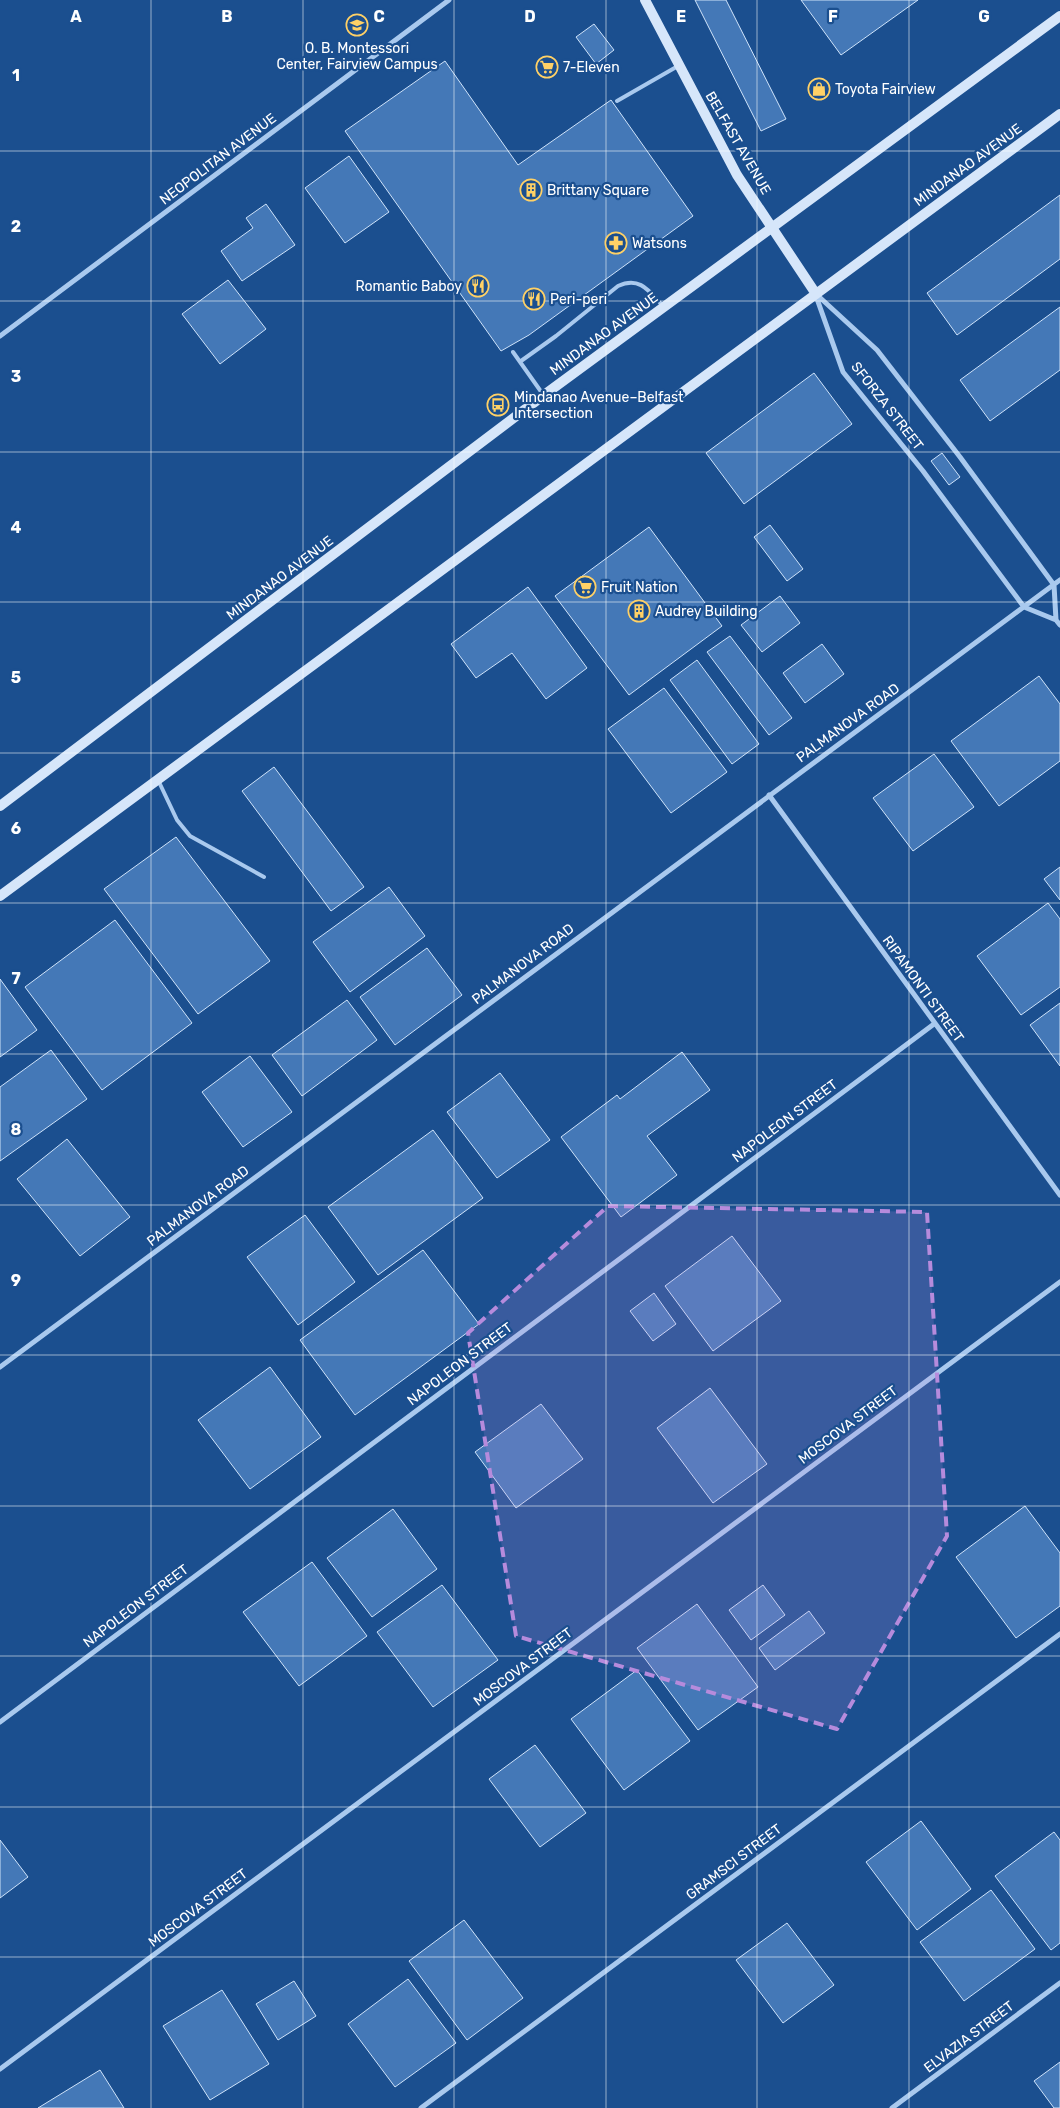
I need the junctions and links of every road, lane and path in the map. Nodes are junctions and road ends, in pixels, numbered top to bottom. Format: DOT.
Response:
graph roads {
  1 [pos="449,0"];
  2 [pos="645,0"];
  3 [pos="1060,16"];
  4 [pos="679,65"];
  5 [pos="617,101"];
  6 [pos="1060,114"];
  7 [pos="773,228"];
  8 [pos="816,294"];
  9 [pos="664,307"];
  10 [pos="0,336"];
  11 [pos="513,352"];
  12 [pos="521,361"];
  13 [pos="544,395"];
  14 [pos="1060,580"];
  15 [pos="1054,585"];
  16 [pos="1024,607"];
  17 [pos="1056,620"];
  18 [pos="1060,625"];
  19 [pos="158,780"];
  20 [pos="769,795"];
  21 [pos="0,806"];
  22 [pos="264,877"];
  23 [pos="0,896"];
  24 [pos="934,1024"];
  25 [pos="1060,1195"];
  26 [pos="1060,1282"];
  27 [pos="0,1367"];
  28 [pos="1060,1634"];
  29 [pos="0,1722"];
  30 [pos="1060,1984"];
  31 [pos="0,2069"];
  32 [pos="421,2108"];
  33 [pos="892,2108"];
  1 -- 10 [label="street, NEOPOLITAN AVENUE"];
  2 -- 4 [label="main road, BELFAST AVENUE"];
  3 -- 7 [label="main road, MINDANAO AVENUE"];
  4 -- 5 [label="lane"];
  4 -- 7 [label="main road, BELFAST AVENUE"];
  6 -- 8 [label="main road, MINDANAO AVENUE"];
  7 -- 8 [label="main road, BELFAST AVENUE"];
  7 -- 9 [label="main road, MINDANAO AVENUE"];
  8 -- 15 [label="street, SFORZA STREET"];
  8 -- 16 [label="street, SFORZA STREET"];
  8 -- 19 [label="main road, MINDANAO AVENUE"];
  9 -- 12 [label="lane"];
  9 -- 13 [label="main road, MINDANAO AVENUE"];
  11 -- 12 [label="lane"];
  12 -- 13 [label="lane"];
  13 -- 21 [label="main road, MINDANAO AVENUE"];
  14 -- 15 [label="street, PALMANOVA ROAD"];
  15 -- 16 [label="street, PALMANOVA ROAD"];
  15 -- 17 [label="street"];
  16 -- 17 [label="street"];
  16 -- 20 [label="street, PALMANOVA ROAD"];
  17 -- 18 [label="street"];
  19 -- 22 [label="lane"];
  19 -- 23 [label="main road, MINDANAO AVENUE"];
  20 -- 24 [label="street, RIPAMONTI STREET"];
  20 -- 27 [label="street, PALMANOVA ROAD"];
  24 -- 25 [label="street, RIPAMONTI STREET"];
  24 -- 29 [label="street, NAPOLEON STREET"];
  26 -- 31 [label="street, MOSCOVA STREET"];
  28 -- 32 [label="street, GRAMSCI STREET"];
  30 -- 33 [label="street, ELVAZIA STREET"];
}
